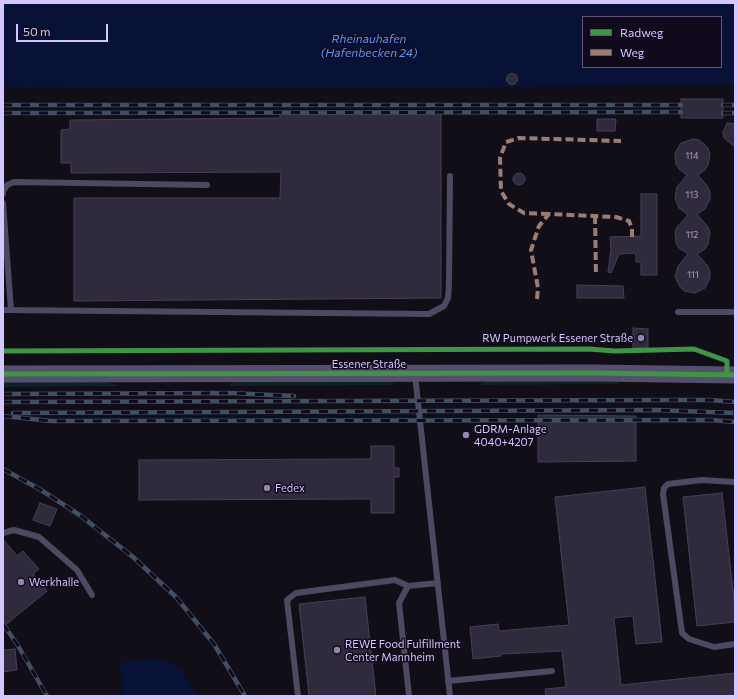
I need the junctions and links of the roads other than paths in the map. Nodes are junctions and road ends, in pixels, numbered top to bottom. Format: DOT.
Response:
graph roads {
  1 [pos="450,176"];
  2 [pos="207,186"];
  3 [pos="3,194"];
  4 [pos="3,203"];
  5 [pos="3,310"];
  6 [pos="11,310"];
  7 [pos="678,312"];
  8 [pos="735,312"];
  9 [pos="3,374"];
  10 [pos="415,374"];
  11 [pos="735,376"];
  12 [pos="735,482"];
  13 [pos="3,533"];
  14 [pos="438,583"];
  15 [pos="408,586"];
  16 [pos="92,596"];
  17 [pos="735,644"];
  18 [pos="552,671"];
  19 [pos="448,681"];
  20 [pos="298,696"];
  21 [pos="409,696"];
  22 [pos="450,696"];
  1 -- 6 [label="lane"];
  2 -- 3 [label="lane"];
  4 -- 6 [label="lane"];
  5 -- 6 [label="lane"];
  7 -- 8 [label="lane"];
  9 -- 10 [label="street, Essener Straße"];
  10 -- 11 [label="street, Essener Straße"];
  10 -- 14 [label="lane, Essener Straße"];
  12 -- 17 [label="lane"];
  13 -- 16 [label="lane"];
  14 -- 15 [label="lane"];
  14 -- 19 [label="lane, Essener Straße"];
  15 -- 20 [label="lane"];
  15 -- 21 [label="lane"];
  18 -- 19 [label="lane"];
  19 -- 22 [label="lane, Essener Straße"];
}
